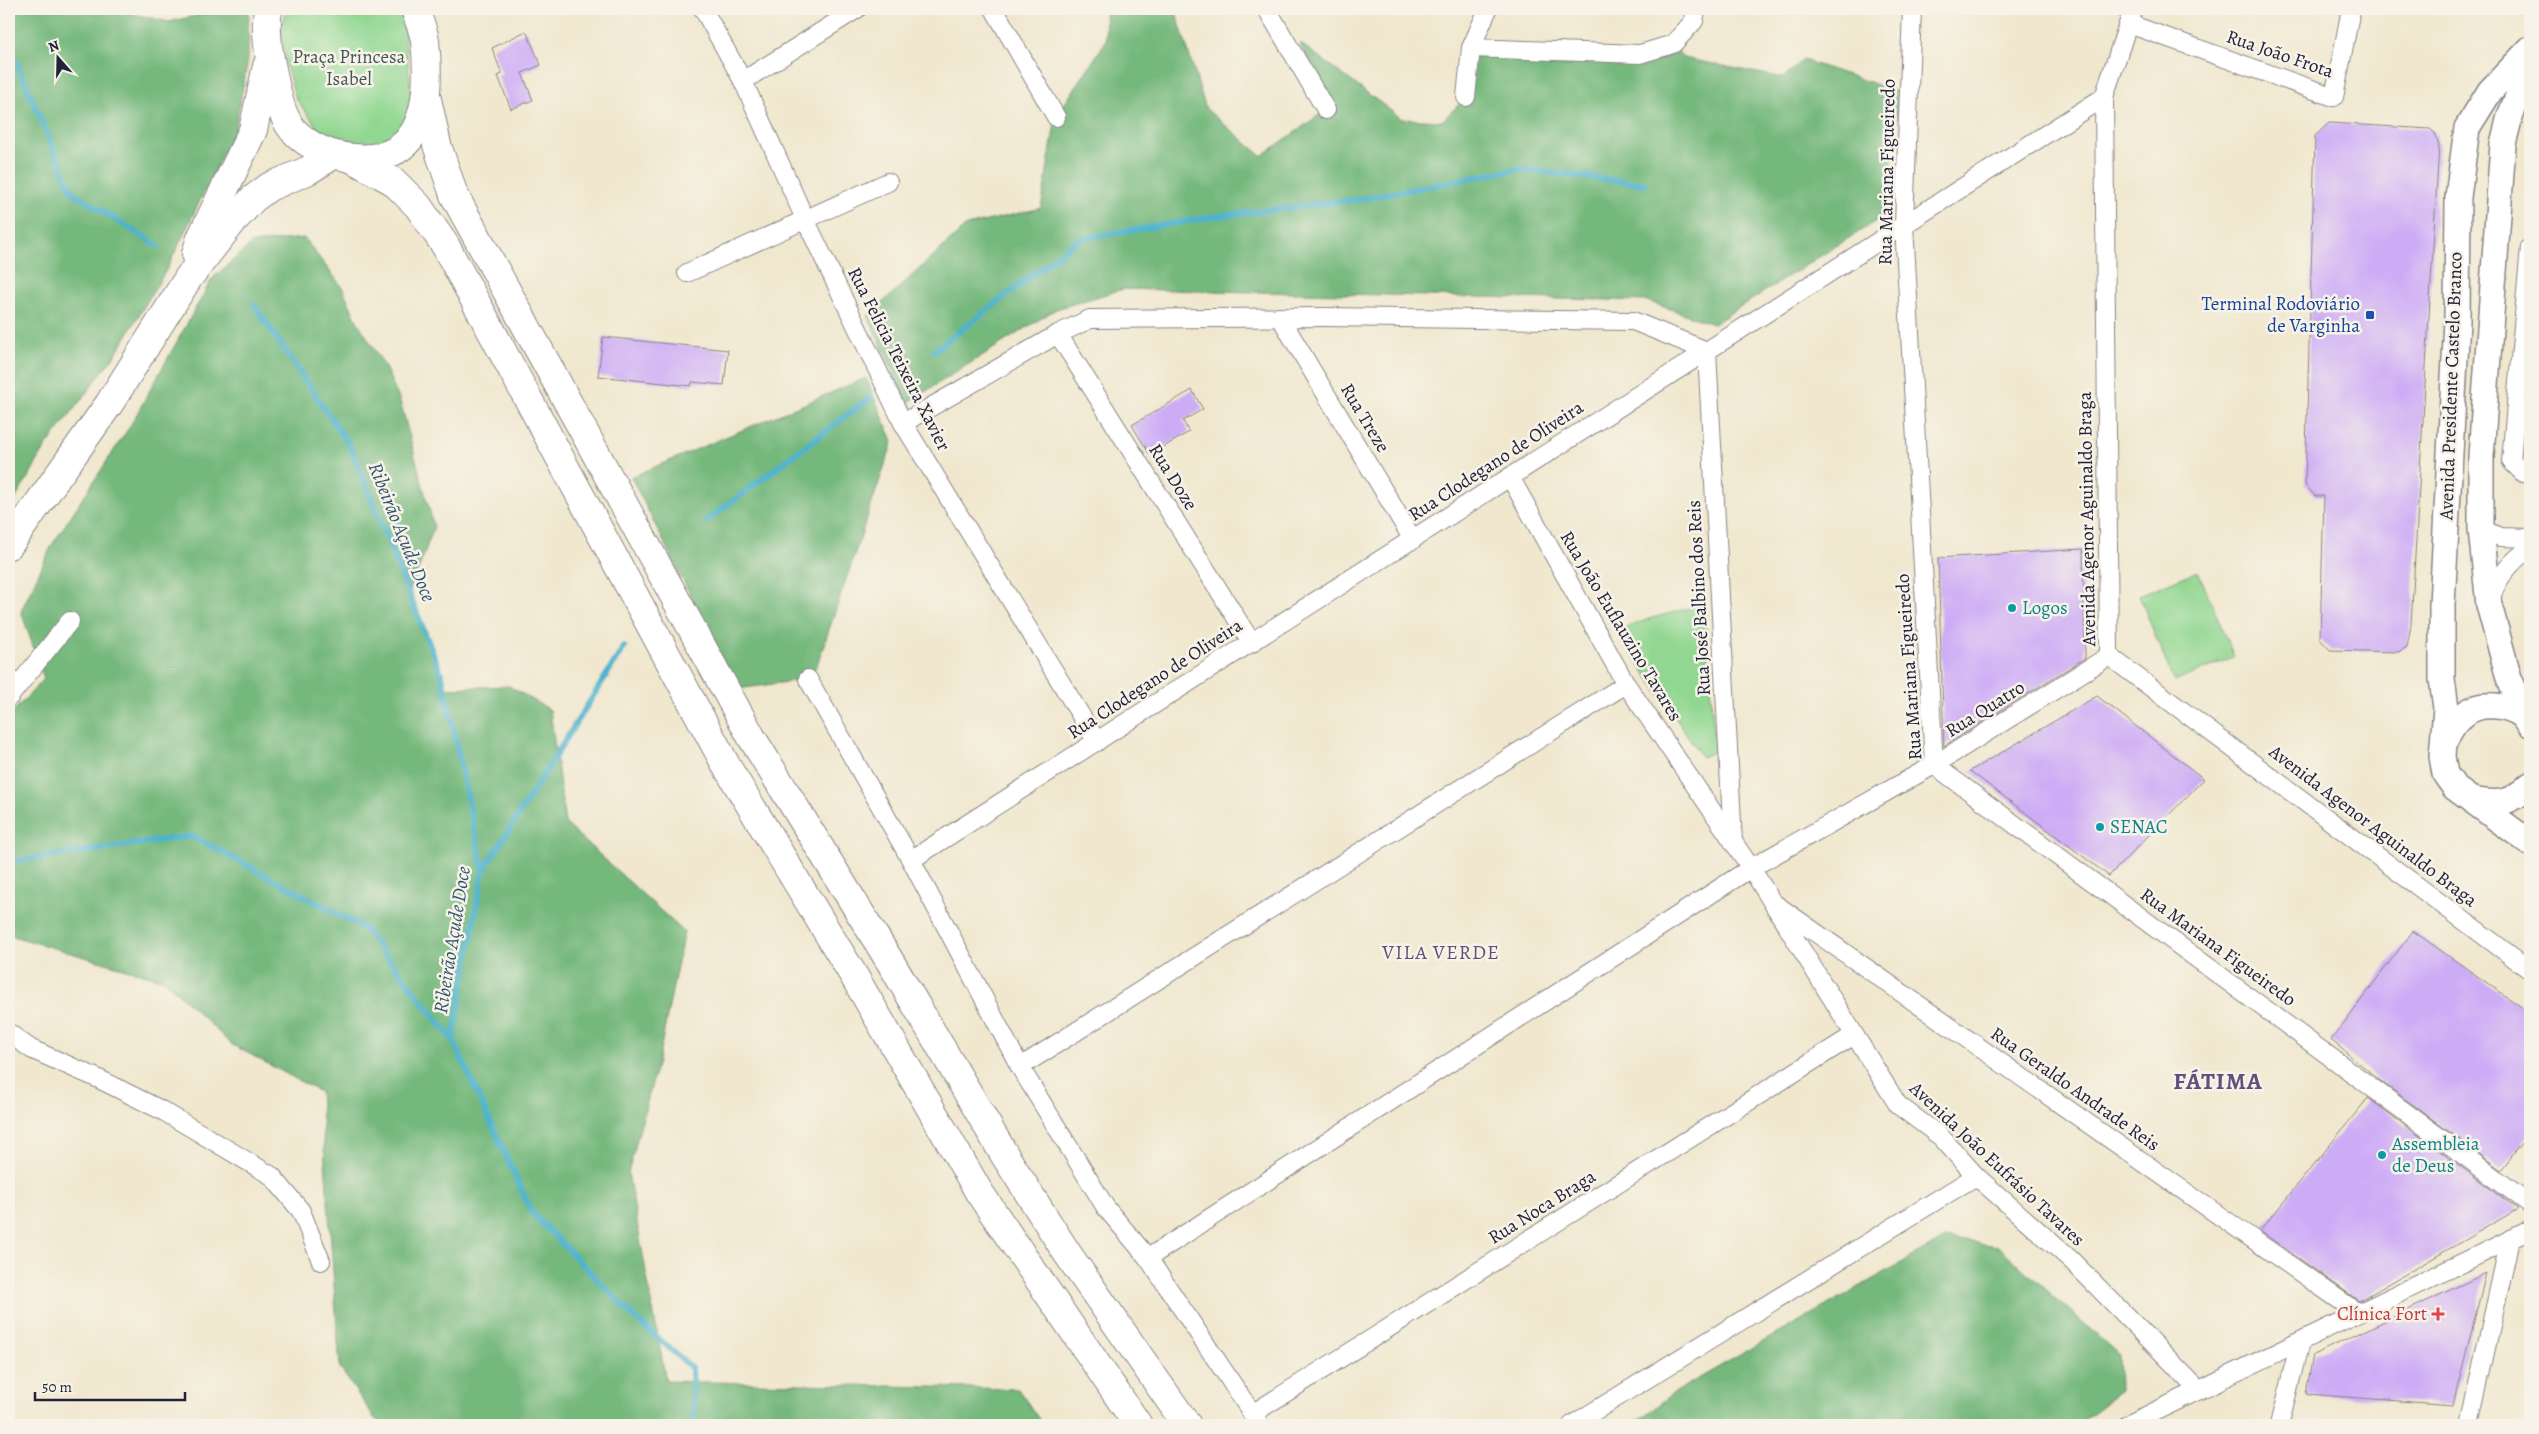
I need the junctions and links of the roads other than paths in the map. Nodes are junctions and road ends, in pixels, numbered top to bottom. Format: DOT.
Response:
graph roads {
  1 [pos="268,9"];
  2 [pos="415,9"];
  3 [pos="425,9"];
  4 [pos="703,9"];
  5 [pos="857,9"];
  6 [pos="994,9"];
  7 [pos="1267,9"];
  8 [pos="1488,9"];
  9 [pos="1696,9"];
  10 [pos="1912,9"];
  11 [pos="2351,9"];
  12 [pos="2131,16"];
  13 [pos="425,40"];
  14 [pos="1471,48"];
  15 [pos="2530,49"];
  16 [pos="269,55"];
  17 [pos="2530,66"];
  18 [pos="743,81"];
  19 [pos="1466,97"];
  20 [pos="2104,97"];
  21 [pos="427,99"];
  22 [pos="1326,110"];
  23 [pos="1056,117"];
  24 [pos="2467,128"];
  25 [pos="2503,144"];
  26 [pos="342,156"];
  27 [pos="888,182"];
  28 [pos="805,219"];
  29 [pos="1904,225"];
  30 [pos="2530,247"];
  31 [pos="687,273"];
  32 [pos="189,277"];
  33 [pos="1280,317"];
  34 [pos="1058,334"];
  35 [pos="1707,352"];
  36 [pos="903,423"];
  37 [pos="2530,474"];
  38 [pos="1510,478"];
  39 [pos="2481,529"];
  40 [pos="2530,538"];
  41 [pos="1413,540"];
  42 [pos="9,545"];
  43 [pos="2530,548"];
  44 [pos="2489,605"];
  45 [pos="70,621"];
  46 [pos="1252,643"];
  47 [pos="2109,656"];
  48 [pos="808,679"];
  49 [pos="1626,684"];
  50 [pos="9,697"];
  51 [pos="2529,722"];
  52 [pos="1097,742"];
  53 [pos="2443,746"];
  54 [pos="1934,765"];
  55 [pos="2530,785"];
  56 [pos="2472,800"];
  57 [pos="1733,842"];
  58 [pos="2530,843"];
  59 [pos="911,860"];
  60 [pos="1751,868"];
  61 [pos="1768,899"];
  62 [pos="2530,970"];
  63 [pos="9,1033"];
  64 [pos="1854,1035"];
  65 [pos="1020,1067"];
  66 [pos="1976,1176"];
  67 [pos="2530,1204"];
  68 [pos="2530,1230"];
  69 [pos="2510,1239"];
  70 [pos="1148,1258"];
  71 [pos="322,1261"];
  72 [pos="2358,1313"];
  73 [pos="2300,1342"];
  74 [pos="2199,1390"];
  75 [pos="1256,1420"];
  76 [pos="1138,1425"];
  77 [pos="1187,1425"];
  78 [pos="1572,1425"];
  79 [pos="2127,1425"];
  80 [pos="2279,1425"];
  81 [pos="2469,1425"];
  1 -- 16 [label="highway"];
  2 -- 13 [label="highway"];
  3 -- 13 [label="main road"];
  4 -- 18 [label="street, Rua Felicia Teixeira Xavier"];
  5 -- 18 [label="street"];
  6 -- 23 [label="street"];
  7 -- 22 [label="street"];
  8 -- 14 [label="street"];
  9 -- 14 [label="street"];
  10 -- 29 [label="street, Rua Mariana Figueiredo"];
  11 -- 12 [label="street, Rua João Frota"];
  12 -- 20 [label="street"];
  13 -- 21 [label="highway"];
  14 -- 19 [label="street"];
  15 -- 24 [label="main road, Avenida Presidente Castelo Branco"];
  16 -- 26 [label="highway"];
  16 -- 32 [label="highway"];
  17 -- 25 [label="main road, Avenida Presidente Castelo Branco"];
  18 -- 28 [label="street, Rua Felicia Teixeira Xavier"];
  20 -- 29 [label="street, Rua Clodegano de Oliveira"];
  20 -- 47 [label="street, Avenida Agenor Aguinaldo Braga"];
  21 -- 26 [label="highway"];
  21 -- 77 [label="highway"];
  24 -- 25 [label="main road"];
  24 -- 53 [label="main road, Avenida Presidente Castelo Branco"];
  25 -- 39 [label="main road, Avenida Presidente Castelo Branco"];
  26 -- 32 [label="highway"];
  26 -- 76 [label="highway"];
  27 -- 28 [label="street"];
  28 -- 31 [label="street"];
  28 -- 36 [label="street, Rua Felicia Teixeira Xavier"];
  29 -- 35 [label="street, Rua Clodegano de Oliveira"];
  29 -- 54 [label="street, Rua Mariana Figueiredo"];
  30 -- 37 [label="street"];
  32 -- 42 [label="highway"];
  33 -- 34 [label="street"];
  33 -- 35 [label="street"];
  33 -- 41 [label="street, Rua Treze"];
  34 -- 36 [label="street"];
  34 -- 46 [label="street, Rua Doze"];
  35 -- 38 [label="street, Rua Clodegano de Oliveira"];
  35 -- 57 [label="street, Rua José Balbino dos Reis"];
  36 -- 52 [label="street, Rua Felicia Teixeira Xavier"];
  38 -- 41 [label="street, Rua Clodegano de Oliveira"];
  38 -- 49 [label="street, Rua João Euflauzino Tavares"];
  39 -- 40 [label="street"];
  39 -- 44 [label="main road, Avenida Presidente Castelo Branco"];
  41 -- 46 [label="street, Rua Clodegano de Oliveira"];
  43 -- 44 [label="street"];
  44 -- 51 [label="main road, Avenida Presidente Castelo Branco"];
  45 -- 50 [label="street"];
  46 -- 52 [label="street, Rua Clodegano de Oliveira"];
  47 -- 54 [label="street, Rua Quatro"];
  47 -- 62 [label="street, Avenida Agenor Aguinaldo Braga"];
  48 -- 59 [label="street"];
  49 -- 57 [label="street, Rua João Euflauzino Tavares"];
  49 -- 65 [label="street"];
  51 -- 53 [label="main road, Avenida Presidente Castelo Branco"];
  52 -- 59 [label="street, Rua Clodegano de Oliveira"];
  53 -- 56 [label="main road, Avenida Presidente Castelo Branco"];
  54 -- 60 [label="street, Rua Quatro"];
  54 -- 67 [label="street, Rua Mariana Figueiredo"];
  55 -- 56 [label="main road"];
  56 -- 58 [label="main road, Avenida Presidente Castelo Branco"];
  57 -- 60 [label="street, Rua João Euflauzino Tavares"];
  59 -- 65 [label="street"];
  60 -- 61 [label="street, Avenida João Eufrásio Tavares"];
  60 -- 70 [label="street, Rua Quatro"];
  61 -- 64 [label="street, Avenida João Eufrásio Tavares"];
  61 -- 72 [label="street, Rua Geraldo Andrade Reis"];
  63 -- 71 [label="street"];
  64 -- 66 [label="street, Avenida João Eufrásio Tavares"];
  64 -- 75 [label="street, Rua Noca Braga"];
  65 -- 70 [label="street"];
  66 -- 74 [label="street, Avenida João Eufrásio Tavares"];
  66 -- 78 [label="street"];
  68 -- 69 [label="street"];
  69 -- 72 [label="street"];
  69 -- 81 [label="street"];
  70 -- 75 [label="street"];
  72 -- 73 [label="street"];
  73 -- 74 [label="street"];
  73 -- 80 [label="street"];
  74 -- 79 [label="street"];
}
